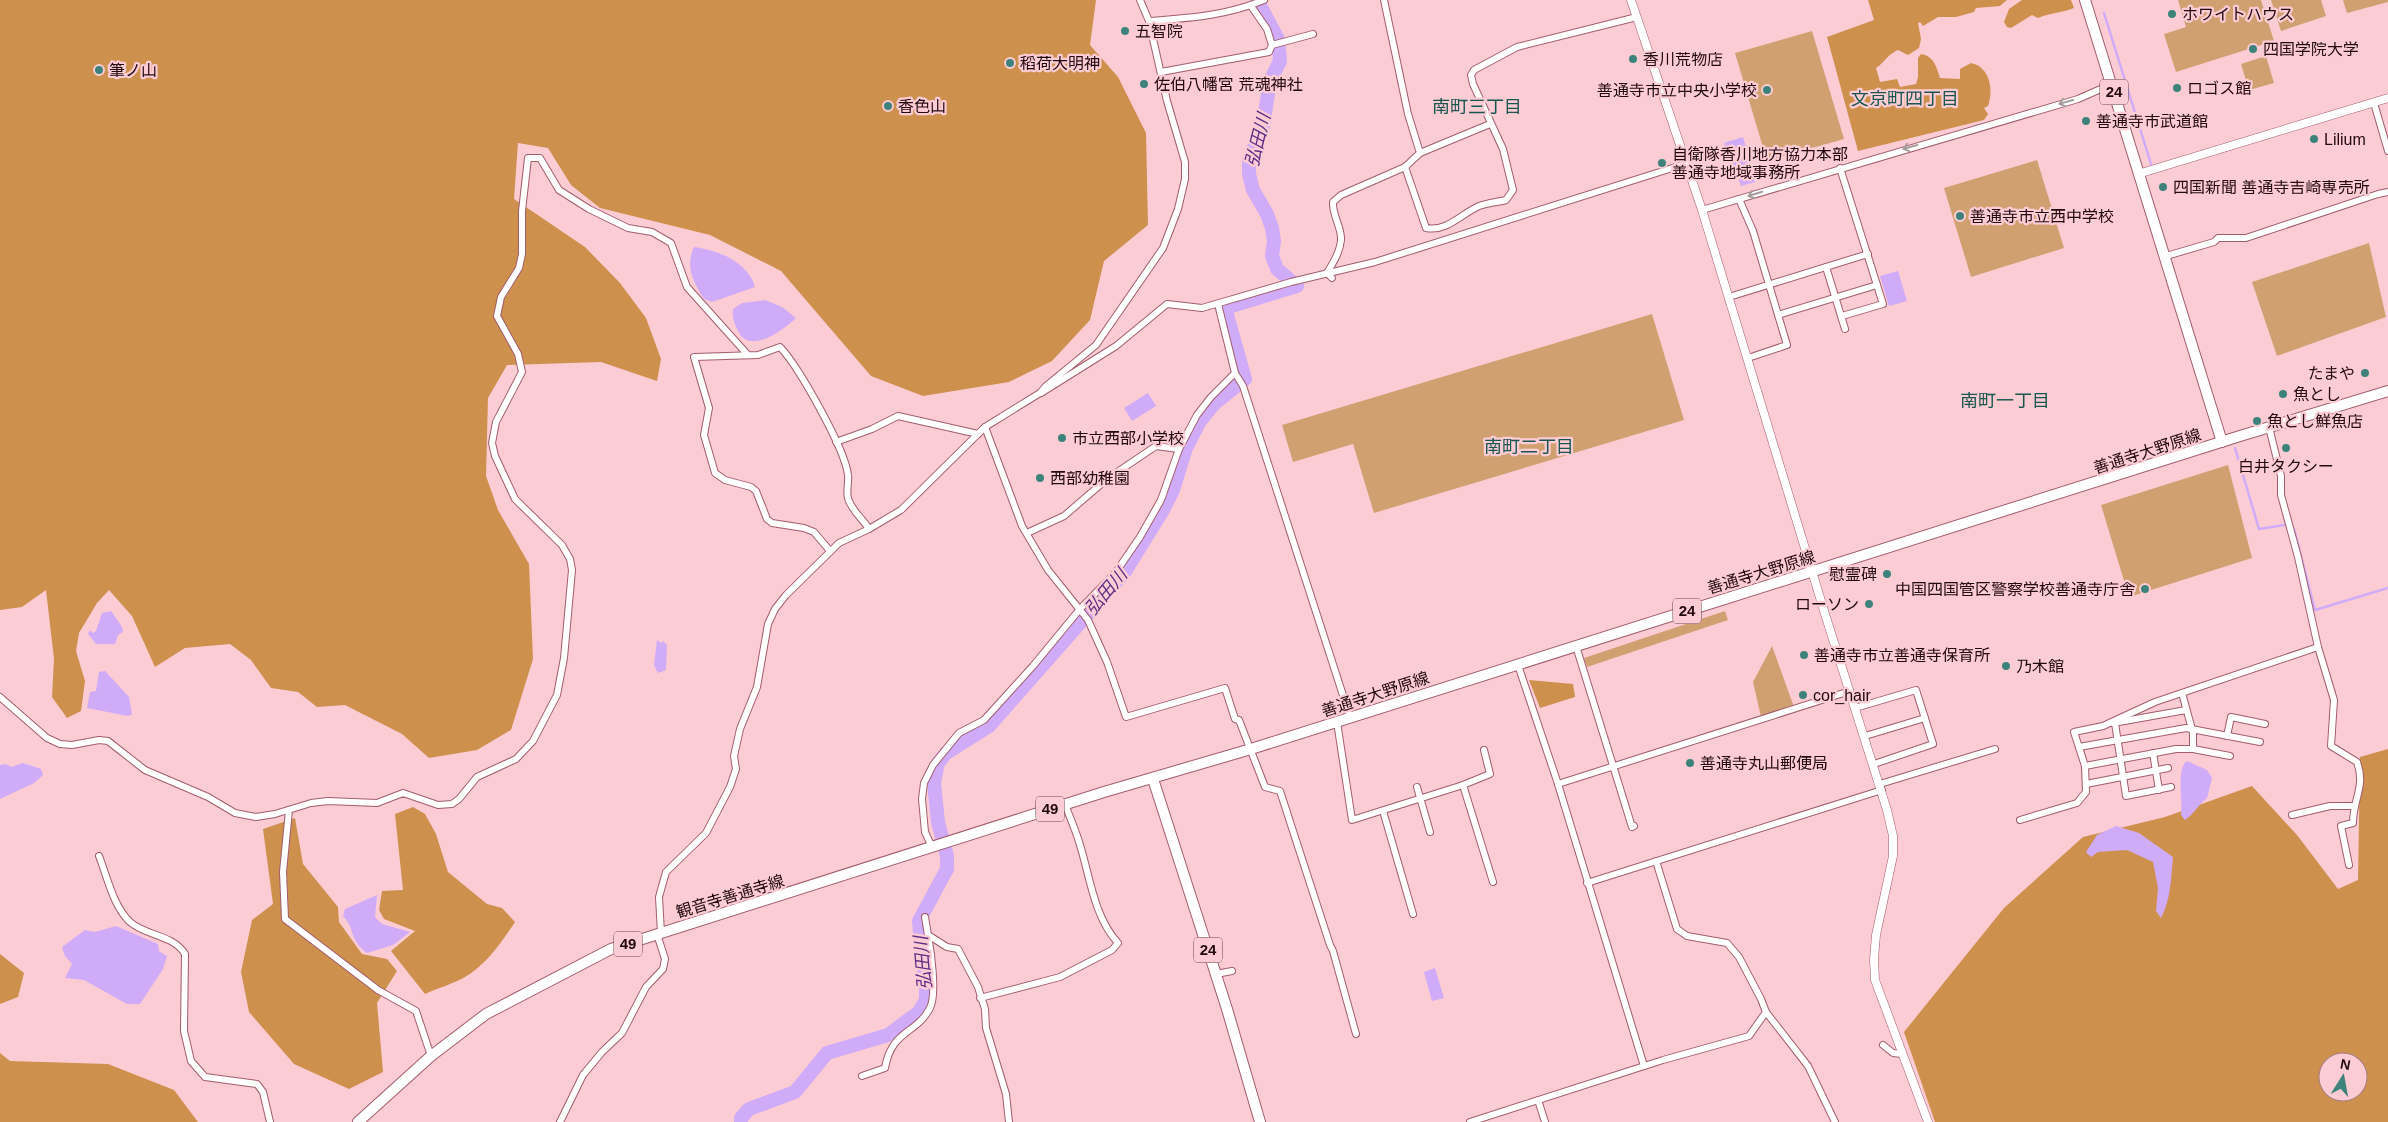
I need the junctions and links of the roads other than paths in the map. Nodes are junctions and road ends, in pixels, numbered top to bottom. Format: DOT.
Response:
graph roads {
  1 [pos="1140,0"];
  2 [pos="1263,0"];
  3 [pos="1384,0"];
  4 [pos="2085,0"];
  5 [pos="1633,1"];
  6 [pos="1252,5"];
  7 [pos="1637,17"];
  8 [pos="1149,21"];
  9 [pos="1313,34"];
  10 [pos="1272,45"];
  11 [pos="1162,72"];
  12 [pos="2112,84"];
  13 [pos="2388,98"];
  14 [pos="2374,102"];
  15 [pos="1490,124"];
  16 [pos="2385,127"];
  17 [pos="2388,151"];
  18 [pos="1420,153"];
  19 [pos="1685,164"];
  20 [pos="1405,167"];
  21 [pos="1840,168"];
  22 [pos="2138,174"];
  23 [pos="2388,192"];
  24 [pos="1740,199"];
  25 [pos="1702,210"];
  26 [pos="1868,254"];
  27 [pos="2163,257"];
  28 [pos="1826,267"];
  29 [pos="1329,276"];
  30 [pos="1769,285"];
  31 [pos="1877,285"];
  32 [pos="1729,297"];
  33 [pos="1837,298"];
  34 [pos="1218,304"];
  35 [pos="1778,315"];
  36 [pos="1842,316"];
  37 [pos="1845,328"];
  38 [pos="747,354"];
  39 [pos="1748,358"];
  40 [pos="1236,375"];
  41 [pos="2388,392"];
  42 [pos="1040,393"];
  43 [pos="985,427"];
  44 [pos="2269,427"];
  45 [pos="978,434"];
  46 [pos="836,442"];
  47 [pos="2222,442"];
  48 [pos="1179,449"];
  49 [pos="869,530"];
  50 [pos="1027,534"];
  51 [pos="830,551"];
  52 [pos="1813,572"];
  53 [pos="1082,611"];
  54 [pos="1576,646"];
  55 [pos="2318,647"];
  56 [pos="1518,664"];
  57 [pos="1850,691"];
  58 [pos="2182,693"];
  59 [pos="0,697"];
  60 [pos="1855,708"];
  61 [pos="2186,710"];
  62 [pos="1350,717"];
  63 [pos="1925,718"];
  64 [pos="1337,722"];
  65 [pos="2114,723"];
  66 [pos="2106,724"];
  67 [pos="2264,724"];
  68 [pos="2192,729"];
  69 [pos="1864,736"];
  70 [pos="2227,736"];
  71 [pos="2118,741"];
  72 [pos="2260,742"];
  73 [pos="2079,747"];
  74 [pos="1251,749"];
  75 [pos="1995,749"];
  76 [pos="2193,749"];
  77 [pos="1484,750"];
  78 [pos="2153,753"];
  79 [pos="2230,756"];
  80 [pos="2122,759"];
  81 [pos="1874,764"];
  82 [pos="2085,766"];
  83 [pos="1614,767"];
  84 [pos="2168,768"];
  85 [pos="2156,770"];
  86 [pos="2124,777"];
  87 [pos="1152,779"];
  88 [pos="1464,784"];
  89 [pos="1558,784"];
  90 [pos="2086,784"];
  91 [pos="1881,787"];
  92 [pos="2171,787"];
  93 [pos="1417,788"];
  94 [pos="2160,790"];
  95 [pos="1420,799"];
  96 [pos="1065,804"];
  97 [pos="2355,806"];
  98 [pos="289,810"];
  99 [pos="1383,811"];
  100 [pos="2292,815"];
  101 [pos="2020,820"];
  102 [pos="1634,826"];
  103 [pos="1430,832"];
  104 [pos="940,844"];
  105 [pos="99,856"];
  106 [pos="1656,861"];
  107 [pos="2349,865"];
  108 [pos="1493,882"];
  109 [pos="1587,882"];
  110 [pos="1413,914"];
  111 [pos="925,917"];
  112 [pos="659,934"];
  113 [pos="928,935"];
  114 [pos="1232,971"];
  115 [pos="1216,974"];
  116 [pos="980,998"];
  117 [pos="1766,1012"];
  118 [pos="1356,1034"];
  119 [pos="1883,1045"];
  120 [pos="1902,1054"];
  121 [pos="431,1056"];
  122 [pos="1644,1066"];
  123 [pos="862,1076"];
  124 [pos="1538,1100"];
  125 [pos="270,1122"];
  126 [pos="358,1122"];
  127 [pos="560,1122"];
  128 [pos="1008,1122"];
  129 [pos="1260,1122"];
  130 [pos="1470,1122"];
  131 [pos="1545,1122"];
  132 [pos="1835,1122"];
  133 [pos="1928,1122"];
  1 -- 8 [label="street"];
  2 -- 6 [label="street"];
  3 -- 18 [label="street"];
  4 -- 12 [label="main road, 善通寺大野原線 / 24"];
  5 -- 7 [label="street"];
  6 -- 8 [label="street"];
  6 -- 10 [label="street"];
  7 -- 15 [label="street"];
  7 -- 19 [label="street"];
  8 -- 11 [label="street"];
  9 -- 10 [label="street"];
  10 -- 11 [label="street"];
  11 -- 42 [label="street"];
  12 -- 21 [label="street, one-way"];
  12 -- 22 [label="main road, 善通寺大野原線 / 24"];
  13 -- 14 [label="street"];
  14 -- 16 [label="street"];
  14 -- 22 [label="street"];
  15 -- 18 [label="street"];
  15 -- 20 [label="street"];
  16 -- 17 [label="street"];
  18 -- 20 [label="street"];
  19 -- 25 [label="street"];
  19 -- 29 [label="street"];
  20 -- 29 [label="street"];
  21 -- 24 [label="street, one-way"];
  21 -- 26 [label="street"];
  22 -- 27 [label="main road, 善通寺大野原線 / 24"];
  23 -- 27 [label="street"];
  24 -- 25 [label="street"];
  24 -- 30 [label="street"];
  25 -- 32 [label="street"];
  26 -- 28 [label="street"];
  26 -- 31 [label="street"];
  27 -- 47 [label="main road, 善通寺大野原線 / 24"];
  28 -- 30 [label="street"];
  28 -- 33 [label="street"];
  29 -- 34 [label="street"];
  30 -- 32 [label="street"];
  30 -- 35 [label="street"];
  31 -- 33 [label="street"];
  31 -- 36 [label="street"];
  32 -- 39 [label="street"];
  33 -- 35 [label="street"];
  33 -- 36 [label="street"];
  34 -- 40 [label="street"];
  34 -- 42 [label="street"];
  35 -- 39 [label="street"];
  36 -- 37 [label="street"];
  38 -- 46 [label="street"];
  38 -- 51 [label="street"];
  38 -- 98 [label="street"];
  39 -- 52 [label="street"];
  40 -- 48 [label="street"];
  40 -- 62 [label="street"];
  41 -- 44 [label="main road"];
  42 -- 43 [label="street"];
  43 -- 45 [label="street"];
  43 -- 50 [label="street"];
  44 -- 47 [label="main road"];
  44 -- 55 [label="street"];
  45 -- 46 [label="street"];
  45 -- 49 [label="street"];
  46 -- 49 [label="street"];
  47 -- 52 [label="main road, 善通寺大野原線 / 24"];
  48 -- 50 [label="street"];
  48 -- 53 [label="street"];
  49 -- 51 [label="street"];
  50 -- 53 [label="street"];
  51 -- 112 [label="street"];
  52 -- 54 [label="main road, 善通寺大野原線 / 24"];
  52 -- 57 [label="street"];
  53 -- 74 [label="street"];
  53 -- 104 [label="street"];
  54 -- 56 [label="main road, 善通寺大野原線 / 24"];
  54 -- 83 [label="street"];
  55 -- 58 [label="street"];
  55 -- 97 [label="street"];
  56 -- 62 [label="main road, 善通寺大野原線 / 24"];
  56 -- 89 [label="street"];
  57 -- 60 [label="street"];
  57 -- 83 [label="street"];
  58 -- 61 [label="street"];
  58 -- 66 [label="street"];
  59 -- 98 [label="street"];
  60 -- 63 [label="street"];
  60 -- 69 [label="street"];
  61 -- 65 [label="street"];
  61 -- 68 [label="street"];
  62 -- 64 [label="main road, 善通寺大野原線 / 24"];
  63 -- 69 [label="street"];
  63 -- 81 [label="street"];
  64 -- 74 [label="main road, 善通寺大野原線 / 24"];
  64 -- 99 [label="street"];
  65 -- 66 [label="street"];
  65 -- 71 [label="street"];
  66 -- 73 [label="street"];
  67 -- 70 [label="street"];
  68 -- 70 [label="street"];
  68 -- 71 [label="street"];
  68 -- 76 [label="street"];
  69 -- 81 [label="street"];
  70 -- 72 [label="street"];
  71 -- 73 [label="street"];
  71 -- 80 [label="street"];
  73 -- 82 [label="street"];
  74 -- 87 [label="main road, 善通寺大野原線 / 24"];
  74 -- 118 [label="street"];
  75 -- 91 [label="street"];
  76 -- 78 [label="street"];
  76 -- 79 [label="street"];
  77 -- 88 [label="street"];
  78 -- 80 [label="street"];
  78 -- 85 [label="street"];
  80 -- 82 [label="street"];
  80 -- 86 [label="street"];
  81 -- 91 [label="street"];
  82 -- 90 [label="street"];
  83 -- 89 [label="street"];
  83 -- 102 [label="street"];
  84 -- 85 [label="street"];
  85 -- 86 [label="street"];
  85 -- 94 [label="street"];
  86 -- 90 [label="street"];
  86 -- 94 [label="street"];
  87 -- 96 [label="main road, 観音寺善通寺線 / 49"];
  87 -- 115 [label="main road, 24"];
  88 -- 95 [label="street"];
  88 -- 108 [label="street"];
  89 -- 109 [label="street"];
  90 -- 101 [label="street"];
  91 -- 106 [label="street"];
  91 -- 120 [label="street"];
  92 -- 94 [label="street"];
  93 -- 95 [label="street"];
  95 -- 99 [label="street"];
  95 -- 103 [label="street"];
  96 -- 104 [label="main road, 観音寺善通寺線 / 49"];
  96 -- 116 [label="street"];
  97 -- 100 [label="street"];
  97 -- 107 [label="street"];
  98 -- 121 [label="street"];
  99 -- 110 [label="street"];
  104 -- 112 [label="main road, 観音寺善通寺線 / 49"];
  105 -- 125 [label="street"];
  106 -- 109 [label="street"];
  106 -- 117 [label="street"];
  109 -- 122 [label="street"];
  111 -- 113 [label="street"];
  112 -- 121 [label="main road, 観音寺善通寺線 / 49"];
  112 -- 127 [label="street"];
  113 -- 116 [label="street"];
  113 -- 123 [label="street"];
  114 -- 115 [label="street"];
  115 -- 129 [label="main road, 24"];
  116 -- 128 [label="street"];
  117 -- 122 [label="street"];
  117 -- 132 [label="street"];
  119 -- 120 [label="street"];
  120 -- 133 [label="street"];
  121 -- 126 [label="main road, 観音寺善通寺線 / 49"];
  122 -- 124 [label="street"];
  124 -- 130 [label="street"];
  124 -- 131 [label="street"];
}
